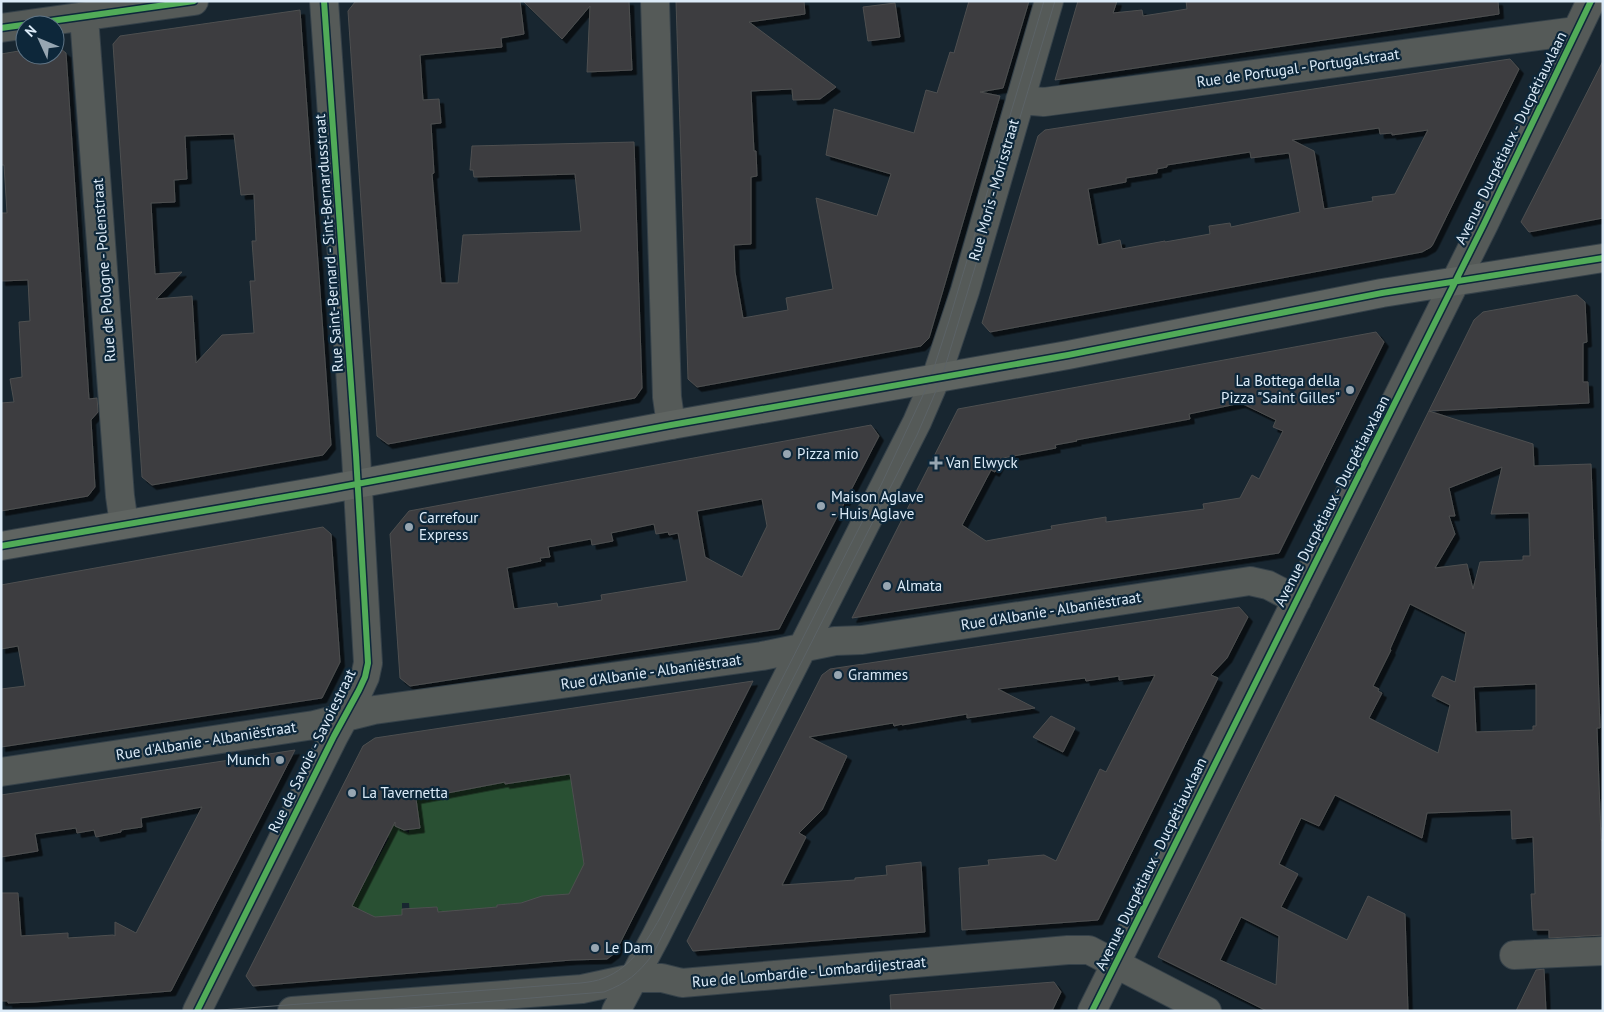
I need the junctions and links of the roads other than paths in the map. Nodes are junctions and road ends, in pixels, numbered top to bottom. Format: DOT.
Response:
graph roads {
  1 [pos="194,1"];
  2 [pos="324,1"];
  3 [pos="655,1"];
  4 [pos="1049,1"];
  5 [pos="1591,1"];
  6 [pos="84,17"];
  7 [pos="1,28"];
  8 [pos="1576,31"];
  9 [pos="1020,100"];
  10 [pos="1603,258"];
  11 [pos="1456,281"];
  12 [pos="936,378"];
  13 [pos="671,425"];
  14 [pos="357,484"];
  15 [pos="124,524"];
  16 [pos="1,546"];
  17 [pos="1297,600"];
  18 [pos="803,648"];
  19 [pos="344,718"];
  20 [pos="1,772"];
  21 [pos="1603,951"];
  22 [pos="1514,955"];
  23 [pos="1115,964"];
  24 [pos="633,978"];
  25 [pos="197,1011"];
  26 [pos="292,1011"];
  27 [pos="616,1011"];
  28 [pos="1092,1011"];
  29 [pos="1207,1011"];
  1 -- 6 [label="street"];
  2 -- 14 [label="street, Rue Saint-Bernard - Sint-Bernardusstraat"];
  3 -- 13 [label="street"];
  4 -- 9 [label="street, Rue Moris - Morisstraat"];
  5 -- 8 [label="street, Avenue Ducpétiaux - Ducpétiauxlaan"];
  6 -- 7 [label="street"];
  6 -- 15 [label="street, Rue de Pologne - Polenstraat"];
  8 -- 9 [label="street, Rue de Portugal - Portugalstraat"];
  8 -- 11 [label="street, Avenue Ducpétiaux - Ducpétiauxlaan"];
  9 -- 12 [label="street, Rue Moris - Morisstraat"];
  10 -- 11 [label="main road"];
  11 -- 12 [label="main road"];
  11 -- 17 [label="street, Avenue Ducpétiaux - Ducpétiauxlaan"];
  12 -- 13 [label="main road"];
  12 -- 18 [label="street, Rue Moris - Morisstraat"];
  13 -- 14 [label="main road"];
  14 -- 15 [label="main road"];
  14 -- 19 [label="street, Rue de Savoie - Savoiestraat"];
  15 -- 16 [label="main road"];
  17 -- 18 [label="street, Rue d'Albanie - Albaniëstraat"];
  17 -- 23 [label="street, Avenue Ducpétiaux - Ducpétiauxlaan"];
  18 -- 19 [label="street, Rue d'Albanie - Albaniëstraat"];
  18 -- 24 [label="street, Rue Moris - Morisstraat"];
  19 -- 20 [label="street, Rue d'Albanie - Albaniëstraat"];
  19 -- 25 [label="street, Rue de Savoie - Savoiestraat"];
  21 -- 22 [label="street"];
  23 -- 24 [label="street, Rue de Lombardie - Lombardijestraat"];
  23 -- 28 [label="street, Avenue Ducpétiaux - Ducpétiauxlaan"];
  23 -- 29 [label="street, Rue de Lombardie - Lombardijestraat"];
  24 -- 26 [label="street, Rue de Lombardie - Lombardijestraat"];
  24 -- 27 [label="street, Rue Moris - Morisstraat"];
}
